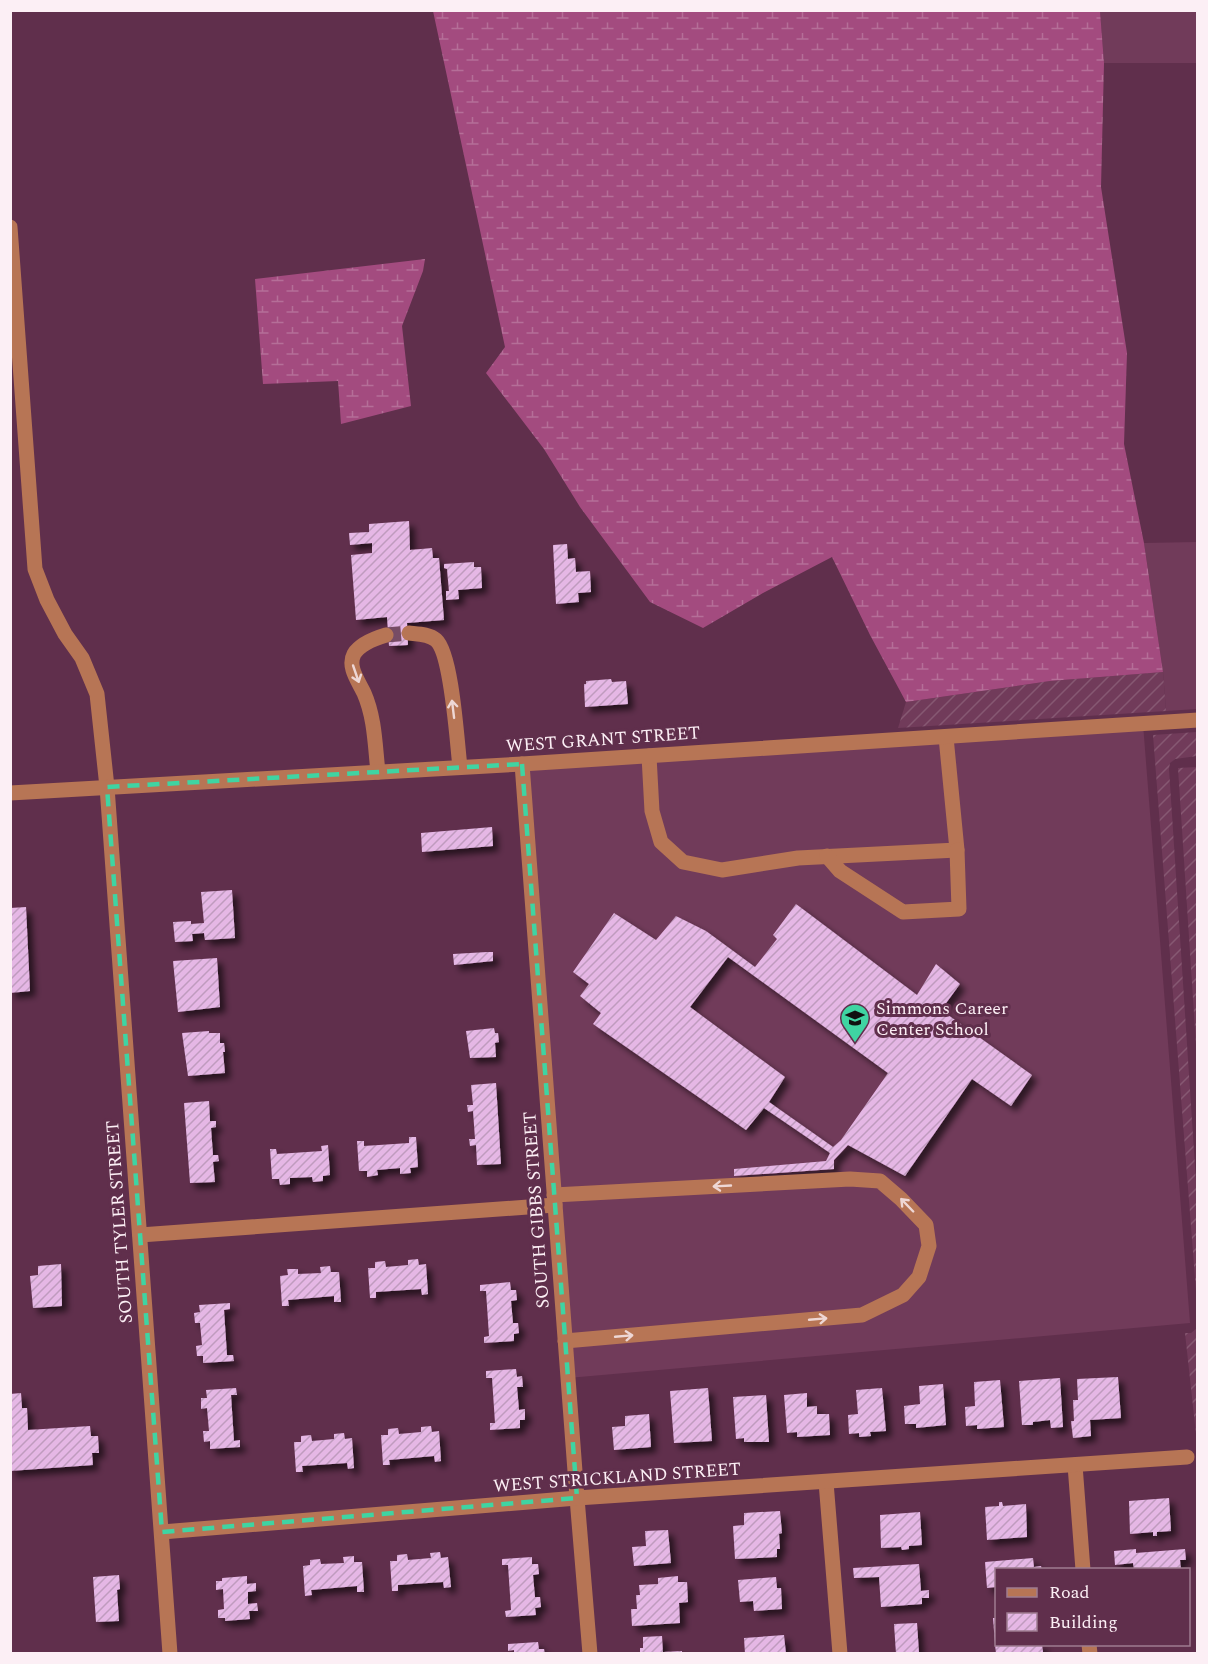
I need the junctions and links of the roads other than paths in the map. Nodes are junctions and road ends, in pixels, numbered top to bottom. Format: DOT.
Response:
graph roads {
  1 [pos="10,227"];
  2 [pos="409,633"];
  3 [pos="386,635"];
  4 [pos="1197,720"];
  5 [pos="946,737"];
  6 [pos="649,756"];
  7 [pos="522,764"];
  8 [pos="460,768"];
  9 [pos="378,772"];
  10 [pos="107,787"];
  11 [pos="10,793"];
  12 [pos="957,850"];
  13 [pos="827,856"];
  14 [pos="555,1200"];
  15 [pos="140,1235"];
  16 [pos="565,1341"];
  17 [pos="1187,1456"];
  18 [pos="1075,1465"];
  19 [pos="826,1482"];
  20 [pos="577,1498"];
  21 [pos="162,1532"];
  22 [pos="1083,1568"];
  23 [pos="170,1653"];
  24 [pos="590,1653"];
  25 [pos="840,1653"];
  1 -- 10 [label="street, SOUTH TYLER STREET"];
  8 -- 2 [label="street, one-way"];
  3 -- 9 [label="street, one-way"];
  4 -- 5 [label="street, WEST GRANT STREET"];
  5 -- 6 [label="street, WEST GRANT STREET"];
  5 -- 12 [label="street"];
  6 -- 7 [label="street, WEST GRANT STREET"];
  6 -- 13 [label="street"];
  7 -- 8 [label="street, WEST GRANT STREET"];
  7 -- 14 [label="street, SOUTH GIBBS STREET"];
  8 -- 9 [label="street, WEST GRANT STREET"];
  9 -- 10 [label="street, WEST GRANT STREET"];
  10 -- 11 [label="street, WEST GRANT STREET"];
  10 -- 15 [label="street, SOUTH TYLER STREET"];
  12 -- 13 [label="street"];
  12 -- 13 [label="street"];
  14 -- 15 [label="street"];
  14 -- 16 [label="street, SOUTH GIBBS STREET"];
  16 -- 14 [label="street, one-way"];
  15 -- 21 [label="street, SOUTH TYLER STREET"];
  16 -- 20 [label="street, SOUTH GIBBS STREET"];
  17 -- 18 [label="street, WEST STRICKLAND STREET"];
  18 -- 19 [label="street, WEST STRICKLAND STREET"];
  18 -- 22 [label="street"];
  19 -- 20 [label="street, WEST STRICKLAND STREET"];
  19 -- 25 [label="street"];
  20 -- 21 [label="street, WEST STRICKLAND STREET"];
  20 -- 24 [label="street, SOUTH GIBBS STREET"];
  21 -- 23 [label="street, SOUTH TYLER STREET"];
}
